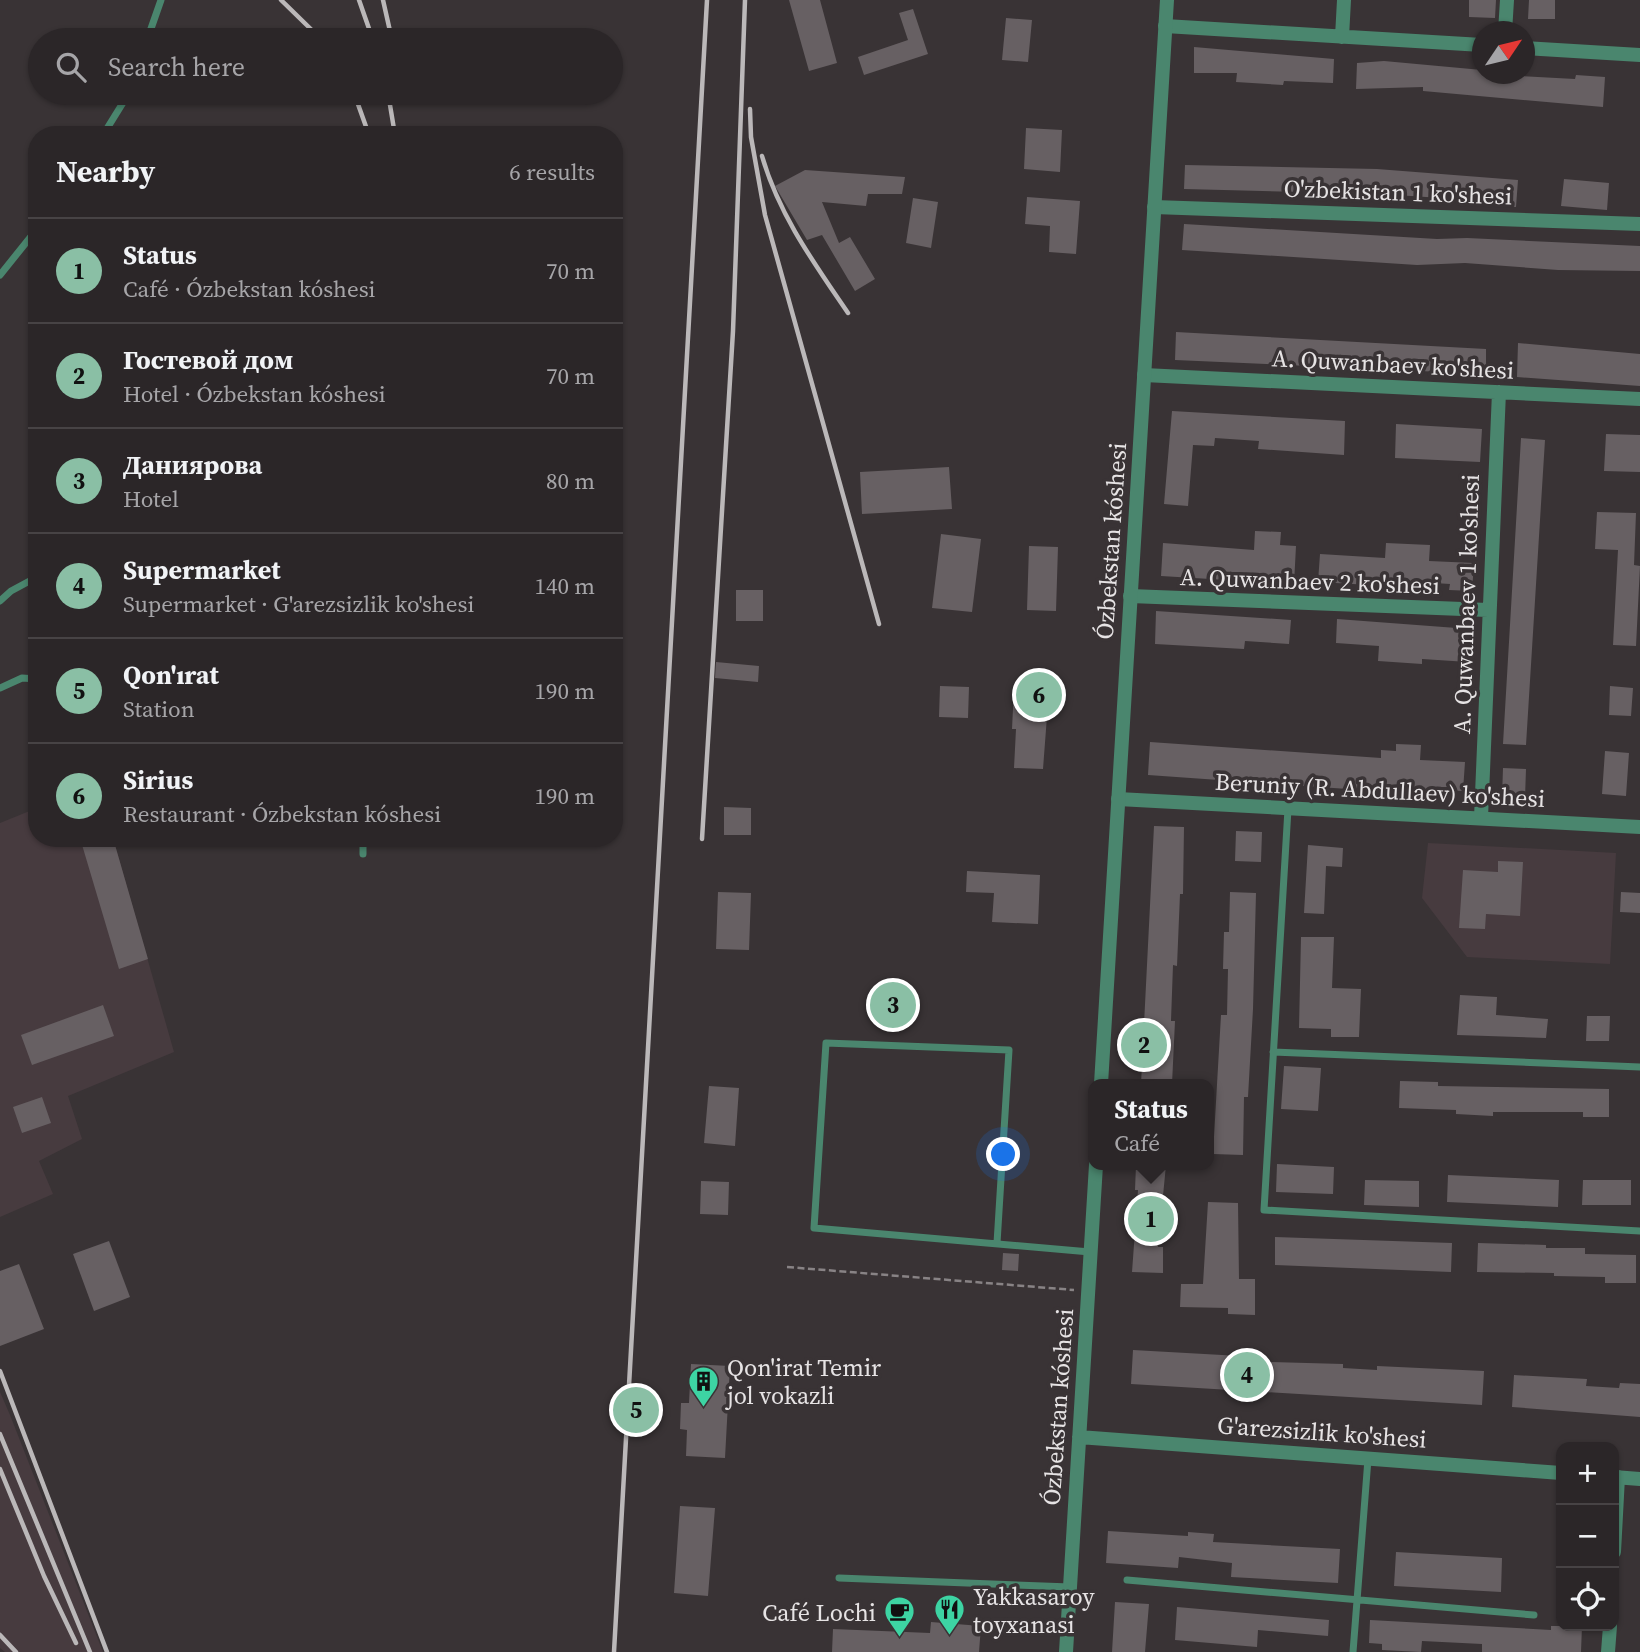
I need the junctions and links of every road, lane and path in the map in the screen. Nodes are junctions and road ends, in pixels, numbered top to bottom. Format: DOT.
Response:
graph roads {
  1 [pos="161,0"];
  2 [pos="1167,0"];
  3 [pos="1344,0"];
  4 [pos="1507,0"];
  5 [pos="1506,21"];
  6 [pos="1165,26"];
  7 [pos="151,28"];
  8 [pos="1342,37"];
  9 [pos="1472,44"];
  10 [pos="1535,49"];
  11 [pos="1640,55"];
  12 [pos="122,105"];
  13 [pos="109,126"];
  14 [pos="1154,207"];
  15 [pos="1640,223"];
  16 [pos="28,240"];
  17 [pos="0,275"];
  18 [pos="1144,375"];
  19 [pos="1499,392"];
  20 [pos="1640,399"];
  21 [pos="28,582"];
  22 [pos="1130,596"];
  23 [pos="0,601"];
  24 [pos="1488,610"];
  25 [pos="28,678"];
  26 [pos="0,688"];
  27 [pos="1118,799"];
  28 [pos="1288,808"];
  29 [pos="1480,818"];
  30 [pos="1640,827"];
  31 [pos="363,847"];
  32 [pos="363,854"];
  33 [pos="1273,1052"];
  34 [pos="1640,1067"];
  35 [pos="1101,1079"];
  36 [pos="1096,1170"];
  37 [pos="1640,1231"];
  38 [pos="997,1243"];
  39 [pos="1090,1252"];
  40 [pos="787,1267"];
  41 [pos="1088,1291"];
  42 [pos="1079,1437"];
  43 [pos="1368,1459"];
  44 [pos="1556,1473"];
  45 [pos="1619,1477"];
  46 [pos="1640,1479"];
  47 [pos="839,1578"];
  48 [pos="1127,1580"];
  49 [pos="1070,1587"];
  50 [pos="1357,1601"];
  51 [pos="1534,1615"];
  52 [pos="1610,1631"];
  53 [pos="1066,1652"];
  54 [pos="1353,1652"];
  55 [pos="1608,1652"];
  1 -- 7 [label="lane"];
  2 -- 6 [label="street, Ózbekstan kóshesi"];
  3 -- 8 [label="street"];
  4 -- 5 [label="street"];
  6 -- 8 [label="street"];
  6 -- 14 [label="street, Ózbekstan kóshesi"];
  8 -- 9 [label="street"];
  10 -- 11 [label="street"];
  12 -- 13 [label="lane"];
  14 -- 15 [label="street, O'zbekistan 1 ko'shesi"];
  14 -- 18 [label="street, Ózbekstan kóshesi"];
  16 -- 17 [label="lane"];
  18 -- 19 [label="street, A. Quwanbaev ko'shesi"];
  18 -- 22 [label="street, Ózbekstan kóshesi"];
  19 -- 20 [label="street, A. Quwanbaev ko'shesi"];
  19 -- 24 [label="street, A. Quwanbaev 1 ko'shesi"];
  21 -- 23 [label="lane"];
  22 -- 24 [label="street, A. Quwanbaev 2 ko'shesi"];
  22 -- 27 [label="street, Ózbekstan kóshesi"];
  24 -- 29 [label="street, A. Quwanbaev 1 ko'shesi"];
  25 -- 26 [label="lane"];
  27 -- 28 [label="street, Beruniy (R. Abdullaev) ko'shesi"];
  27 -- 35 [label="street, Ózbekstan kóshesi"];
  28 -- 29 [label="street, Beruniy (R. Abdullaev) ko'shesi"];
  28 -- 33 [label="lane"];
  29 -- 30 [label="street, Beruniy (R. Abdullaev) ko'shesi"];
  31 -- 32 [label="lane"];
  33 -- 34 [label="lane"];
  33 -- 37 [label="lane"];
  36 -- 39 [label="street, Ózbekstan kóshesi"];
  38 -- 38 [label="lane"];
  38 -- 39 [label="lane"];
  39 -- 41 [label="street, Ózbekstan kóshesi"];
  40 -- 41 [label="path"];
  41 -- 42 [label="street, Ózbekstan kóshesi"];
  42 -- 43 [label="street, G'arezsizlik ko'shesi"];
  42 -- 49 [label="street, Ózbekstan kóshesi"];
  43 -- 44 [label="street, G'arezsizlik ko'shesi"];
  43 -- 50 [label="lane"];
  45 -- 46 [label="street"];
  47 -- 49 [label="lane"];
  48 -- 50 [label="lane"];
  49 -- 53 [label="street, Ózbekstan kóshesi"];
  50 -- 51 [label="lane"];
  50 -- 54 [label="lane"];
  52 -- 55 [label="street"];
}
